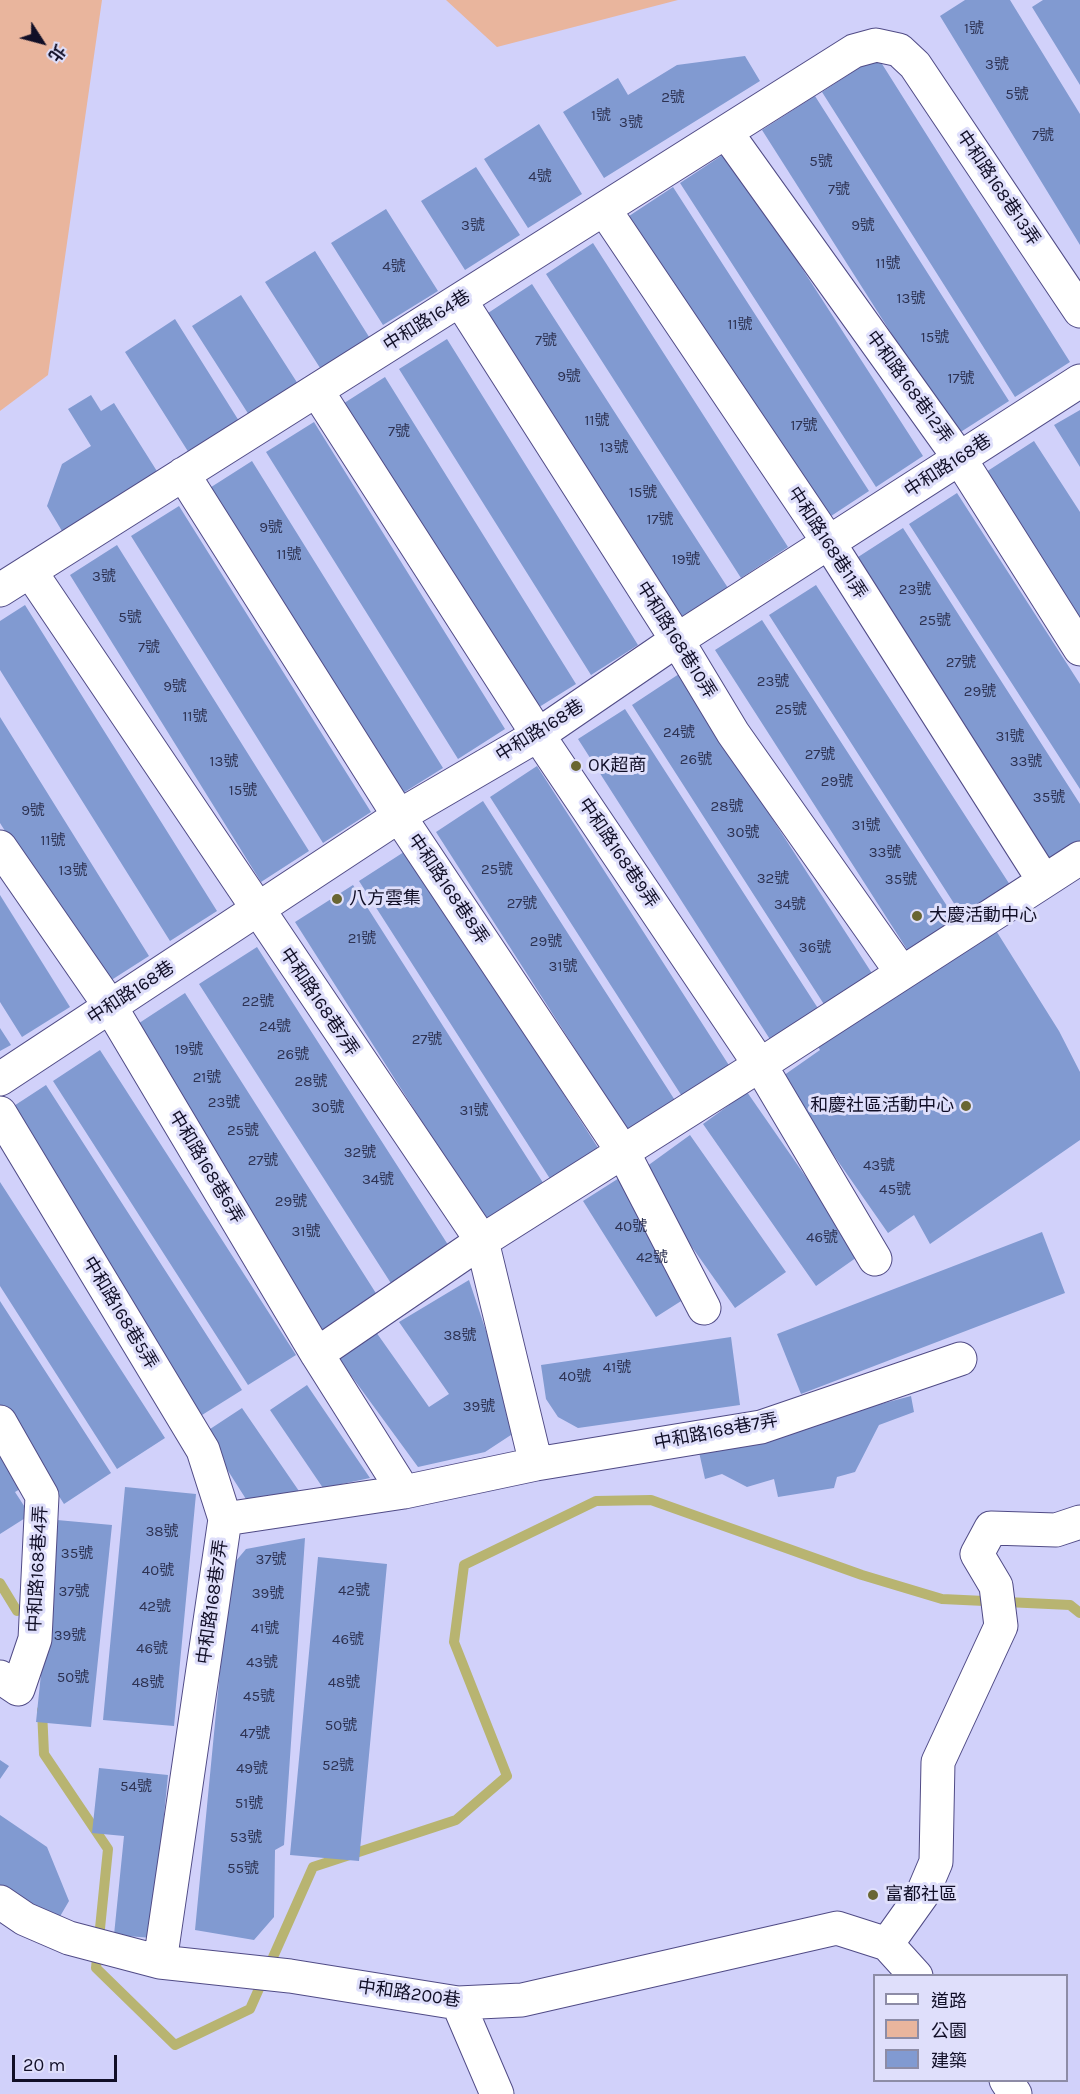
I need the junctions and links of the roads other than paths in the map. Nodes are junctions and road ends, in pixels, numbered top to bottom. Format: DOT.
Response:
graph roads {
  1 [pos="915,65"];
  2 [pos="726,132"];
  3 [pos="604,209"];
  4 [pos="460,300"];
  5 [pos="1080,311"];
  6 [pos="1080,381"];
  7 [pos="317,391"];
  8 [pos="960,459"];
  9 [pos="183,474"];
  10 [pos="828,543"];
  11 [pos="30,571"];
  12 [pos="0,590"];
  13 [pos="677,640"];
  14 [pos="1080,650"];
  15 [pos="538,735"];
  16 [pos="399,816"];
  17 [pos="0,847"];
  18 [pos="1080,858"];
  19 [pos="1044,881"];
  20 [pos="257,910"];
  21 [pos="902,974"];
  22 [pos="111,1006"];
  23 [pos="760,1065"];
  24 [pos="0,1079"];
  25 [pos="0,1113"];
  26 [pos="623,1152"];
  27 [pos="482,1241"];
  28 [pos="875,1259"];
  29 [pos="704,1308"];
  30 [pos="317,1354"];
  31 [pos="960,1359"];
  32 [pos="0,1422"];
  33 [pos="536,1464"];
  34 [pos="404,1492"];
  35 [pos="225,1519"];
  36 [pos="1080,1522"];
  37 [pos="9,1683"];
  38 [pos="0,1902"];
  39 [pos="887,1944"];
  40 [pos="160,1962"];
  41 [pos="914,1974"];
  42 [pos="458,2003"];
  43 [pos="497,2094"];
  1 -- 2 [label="street, 中和路164巷"];
  1 -- 5 [label="street, 中和路168巷13弄"];
  2 -- 3 [label="street, 中和路164巷"];
  2 -- 8 [label="street, 中和路168巷12弄"];
  3 -- 4 [label="street, 中和路164巷"];
  3 -- 10 [label="street, 中和路168巷11弄"];
  4 -- 7 [label="street, 中和路164巷"];
  4 -- 13 [label="street, 中和路168巷10弄"];
  6 -- 8 [label="street, 中和路168巷"];
  7 -- 9 [label="street, 中和路164巷"];
  7 -- 15 [label="street, 中和路168巷9弄"];
  8 -- 10 [label="street, 中和路168巷"];
  8 -- 14 [label="street, 中和路168巷12弄"];
  9 -- 11 [label="street, 中和路164巷"];
  9 -- 16 [label="street, 中和路168巷8弄"];
  10 -- 13 [label="street, 中和路168巷"];
  10 -- 19 [label="street, 中和路168巷11弄"];
  11 -- 12 [label="street, 中和路164巷"];
  11 -- 20 [label="street, 中和路168巷7弄"];
  13 -- 15 [label="street, 中和路168巷"];
  13 -- 21 [label="street, 中和路168巷10弄"];
  15 -- 16 [label="street, 中和路168巷"];
  15 -- 23 [label="street, 中和路168巷9弄"];
  16 -- 20 [label="street, 中和路168巷"];
  16 -- 26 [label="street, 中和路168巷8弄"];
  17 -- 22 [label="street, 中和路168巷6弄"];
  18 -- 19 [label="street"];
  19 -- 21 [label="street"];
  20 -- 22 [label="street, 中和路168巷"];
  20 -- 27 [label="street, 中和路168巷7弄"];
  21 -- 23 [label="street"];
  22 -- 24 [label="street, 中和路168巷"];
  22 -- 30 [label="street, 中和路168巷6弄"];
  23 -- 26 [label="street"];
  23 -- 28 [label="street, 中和路168巷9弄"];
  25 -- 35 [label="street, 中和路168巷5弄"];
  26 -- 27 [label="street"];
  26 -- 29 [label="street, 中和路168巷8弄"];
  27 -- 30 [label="street"];
  27 -- 33 [label="street, 中和路168巷7弄"];
  30 -- 34 [label="street, 中和路168巷6弄"];
  31 -- 33 [label="street, 中和路168巷7弄"];
  32 -- 37 [label="street, 中和路168巷4弄"];
  33 -- 34 [label="street, 中和路168巷7弄"];
  34 -- 35 [label="street, 中和路168巷7弄"];
  35 -- 40 [label="street, 中和路168巷7弄"];
  36 -- 39 [label="street"];
  38 -- 40 [label="street, 中和路200巷"];
  39 -- 41 [label="street"];
  39 -- 42 [label="street, 中和路200巷"];
  40 -- 42 [label="street, 中和路200巷"];
  42 -- 43 [label="street"];
}
